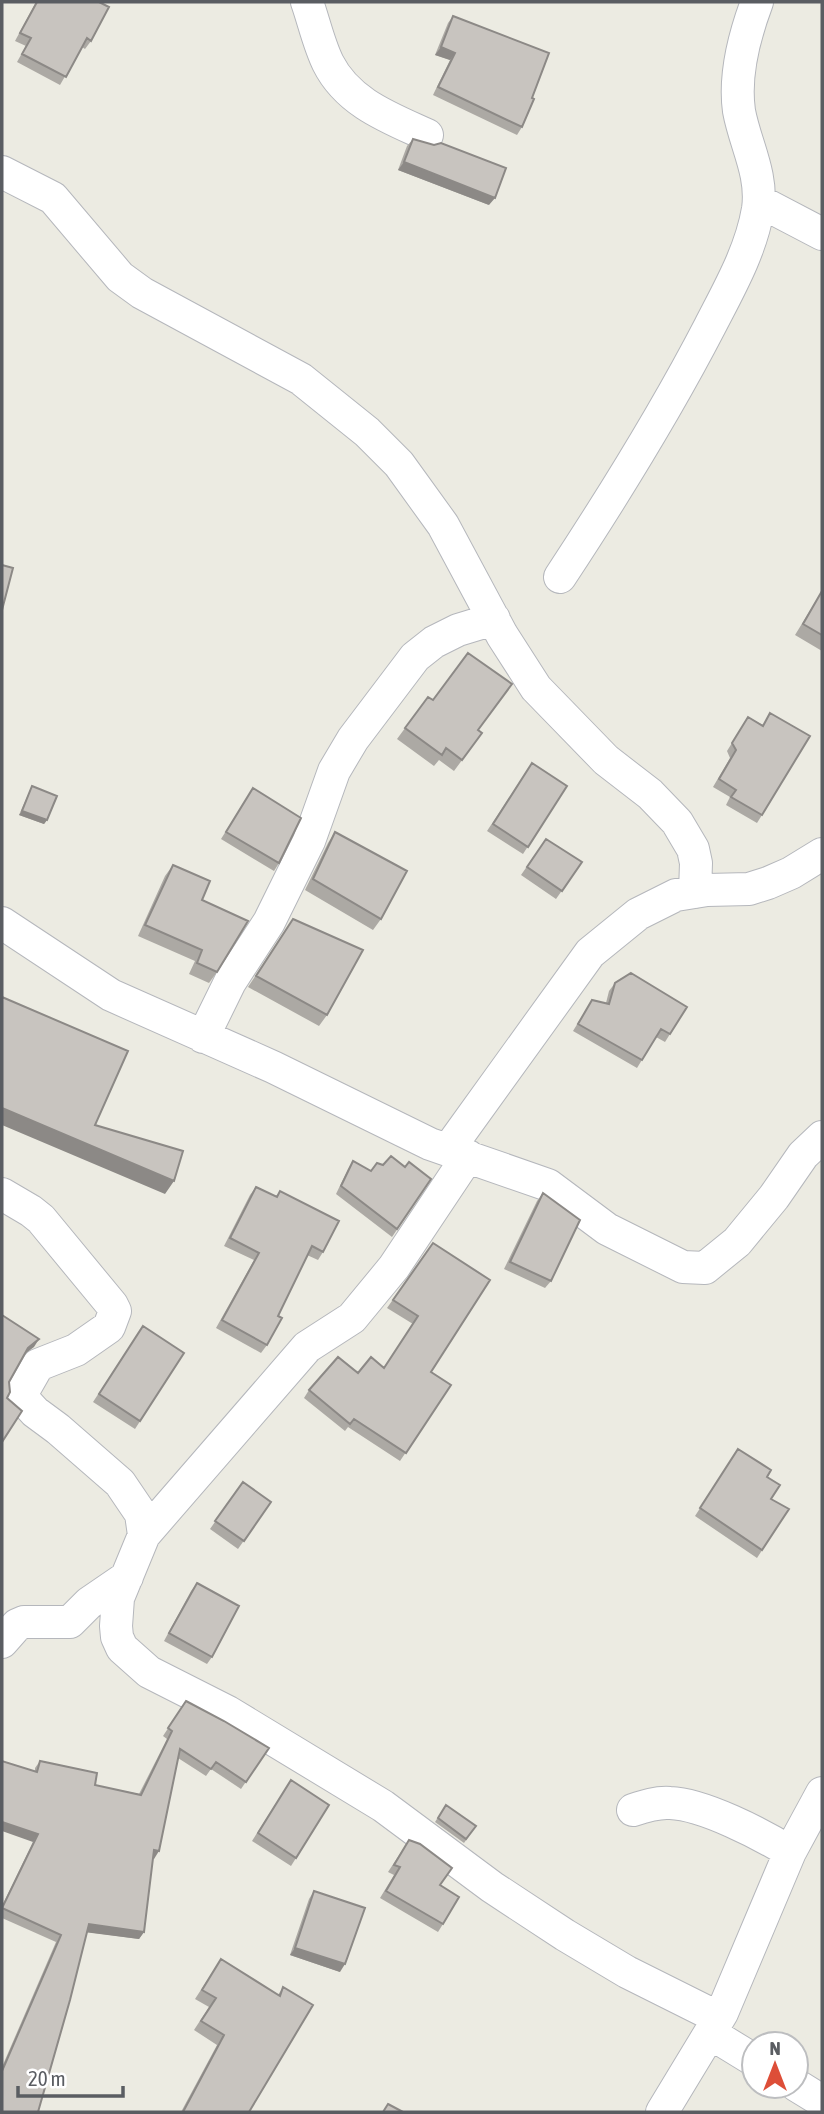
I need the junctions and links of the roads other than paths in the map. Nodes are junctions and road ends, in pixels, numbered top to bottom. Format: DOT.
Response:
graph roads {
  1 [pos="307,2"];
  2 [pos="757,2"];
  3 [pos="427,135"];
  4 [pos="2,172"];
  5 [pos="759,201"];
  6 [pos="822,233"];
  7 [pos="560,577"];
  8 [pos="494,619"];
  9 [pos="822,854"];
  10 [pos="695,892"];
  11 [pos="2,923"];
  12 [pos="203,1037"];
  13 [pos="822,1137"];
  14 [pos="458,1153"];
  15 [pos="2,1194"];
  16 [pos="144,1535"];
  17 [pos="127,1577"];
  18 [pos="2,1642"];
  19 [pos="822,1793"];
  20 [pos="633,1810"];
  21 [pos="790,1852"];
  22 [pos="714,2025"];
  23 [pos="740,2048"];
  24 [pos="662,2112"];
  1 -- 3 [label="street"];
  2 -- 5 [label="street"];
  4 -- 8 [label="street"];
  5 -- 6 [label="street"];
  5 -- 7 [label="street"];
  8 -- 10 [label="street"];
  8 -- 12 [label="street"];
  9 -- 10 [label="street"];
  10 -- 14 [label="street"];
  11 -- 12 [label="street"];
  12 -- 14 [label="street"];
  13 -- 14 [label="street"];
  14 -- 16 [label="street"];
  15 -- 16 [label="street"];
  16 -- 17 [label="street"];
  17 -- 18 [label="street"];
  17 -- 22 [label="street"];
  19 -- 21 [label="street"];
  20 -- 21 [label="street"];
  21 -- 22 [label="street"];
  22 -- 23 [label="street"];
  22 -- 24 [label="street"];
}
